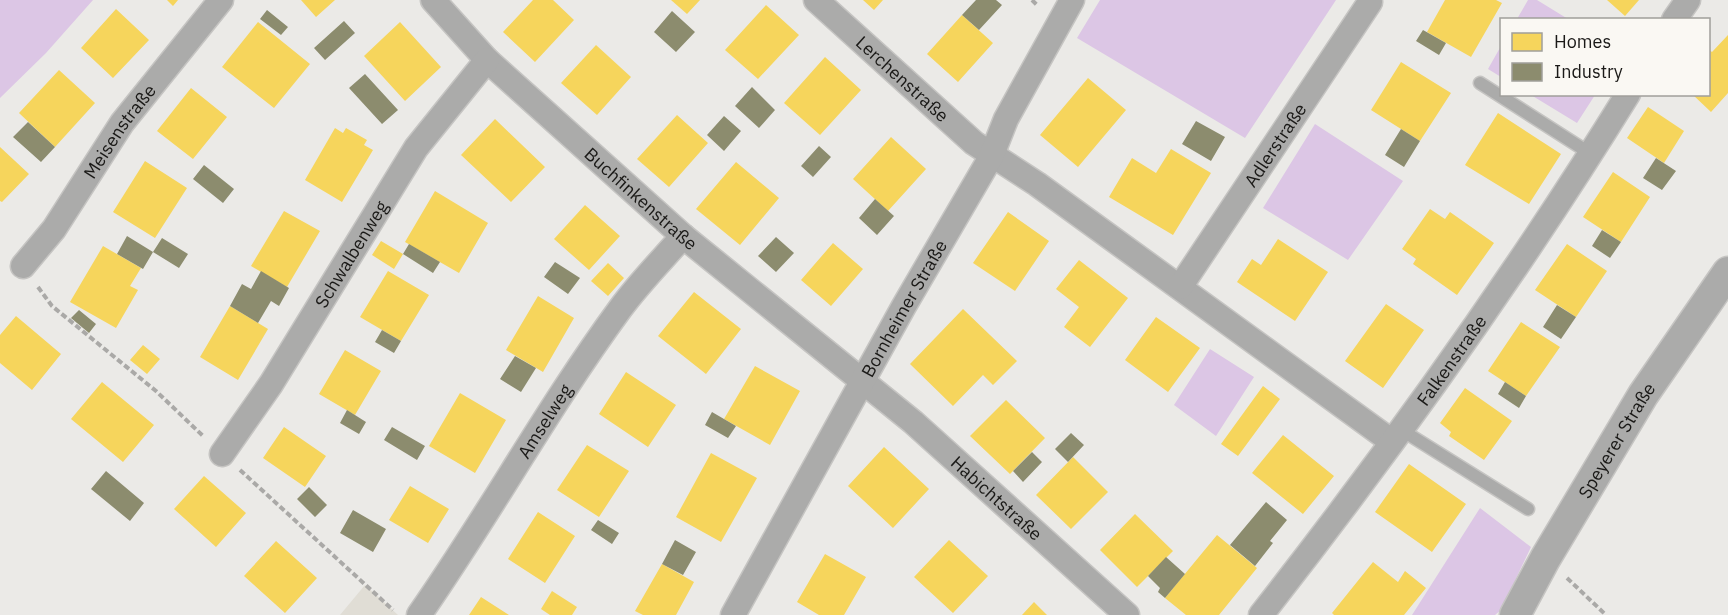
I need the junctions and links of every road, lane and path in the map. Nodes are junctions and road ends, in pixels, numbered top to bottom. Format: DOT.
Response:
graph roads {
  1 [pos="221,0"];
  2 [pos="433,0"];
  3 [pos="816,0"];
  4 [pos="1072,0"];
  5 [pos="1688,0"];
  6 [pos="1370,2"];
  7 [pos="1675,18"];
  8 [pos="487,60"];
  9 [pos="1480,83"];
  10 [pos="1500,96"];
  11 [pos="1500,96"];
  12 [pos="1627,96"];
  13 [pos="1591,154"];
  14 [pos="991,157"];
  15 [pos="683,236"];
  16 [pos="23,266"];
  17 [pos="1728,272"];
  18 [pos="1180,287"];
  19 [pos="865,382"];
  20 [pos="1396,435"];
  21 [pos="222,454"];
  22 [pos="1528,509"];
  23 [pos="1568,579"];
  24 [pos="398,615"];
  25 [pos="419,615"];
  26 [pos="733,615"];
  27 [pos="1127,615"];
  28 [pos="1261,615"];
  29 [pos="1515,615"];
  30 [pos="1606,615"];
  1 -- 16 [label="street, Meisenstraße"];
  2 -- 8 [label="street, Buchfinkenstraße"];
  3 -- 14 [label="street, Lerchenstraße"];
  4 -- 14 [label="street, Bornheimer Straße"];
  5 -- 7 [label="street"];
  6 -- 18 [label="street, Adlerstraße"];
  8 -- 15 [label="street, Buchfinkenstraße"];
  8 -- 21 [label="street, Schwalbenweg"];
  9 -- 11 [label="lane"];
  10 -- 13 [label="lane"];
  12 -- 13 [label="street, Falkenstraße"];
  13 -- 20 [label="street, Falkenstraße"];
  14 -- 18 [label="street"];
  14 -- 19 [label="street, Bornheimer Straße"];
  15 -- 19 [label="street, Buchfinkenstraße"];
  15 -- 25 [label="street, Amselweg"];
  16 -- 21 [label="path"];
  17 -- 29 [label="street, Speyerer Straße"];
  18 -- 20 [label="street"];
  19 -- 26 [label="street, Bornheimer Straße"];
  19 -- 27 [label="street, Habichtstraße"];
  20 -- 22 [label="lane"];
  20 -- 28 [label="street, Falkenstraße"];
  21 -- 24 [label="path"];
  23 -- 30 [label="path"];
}
